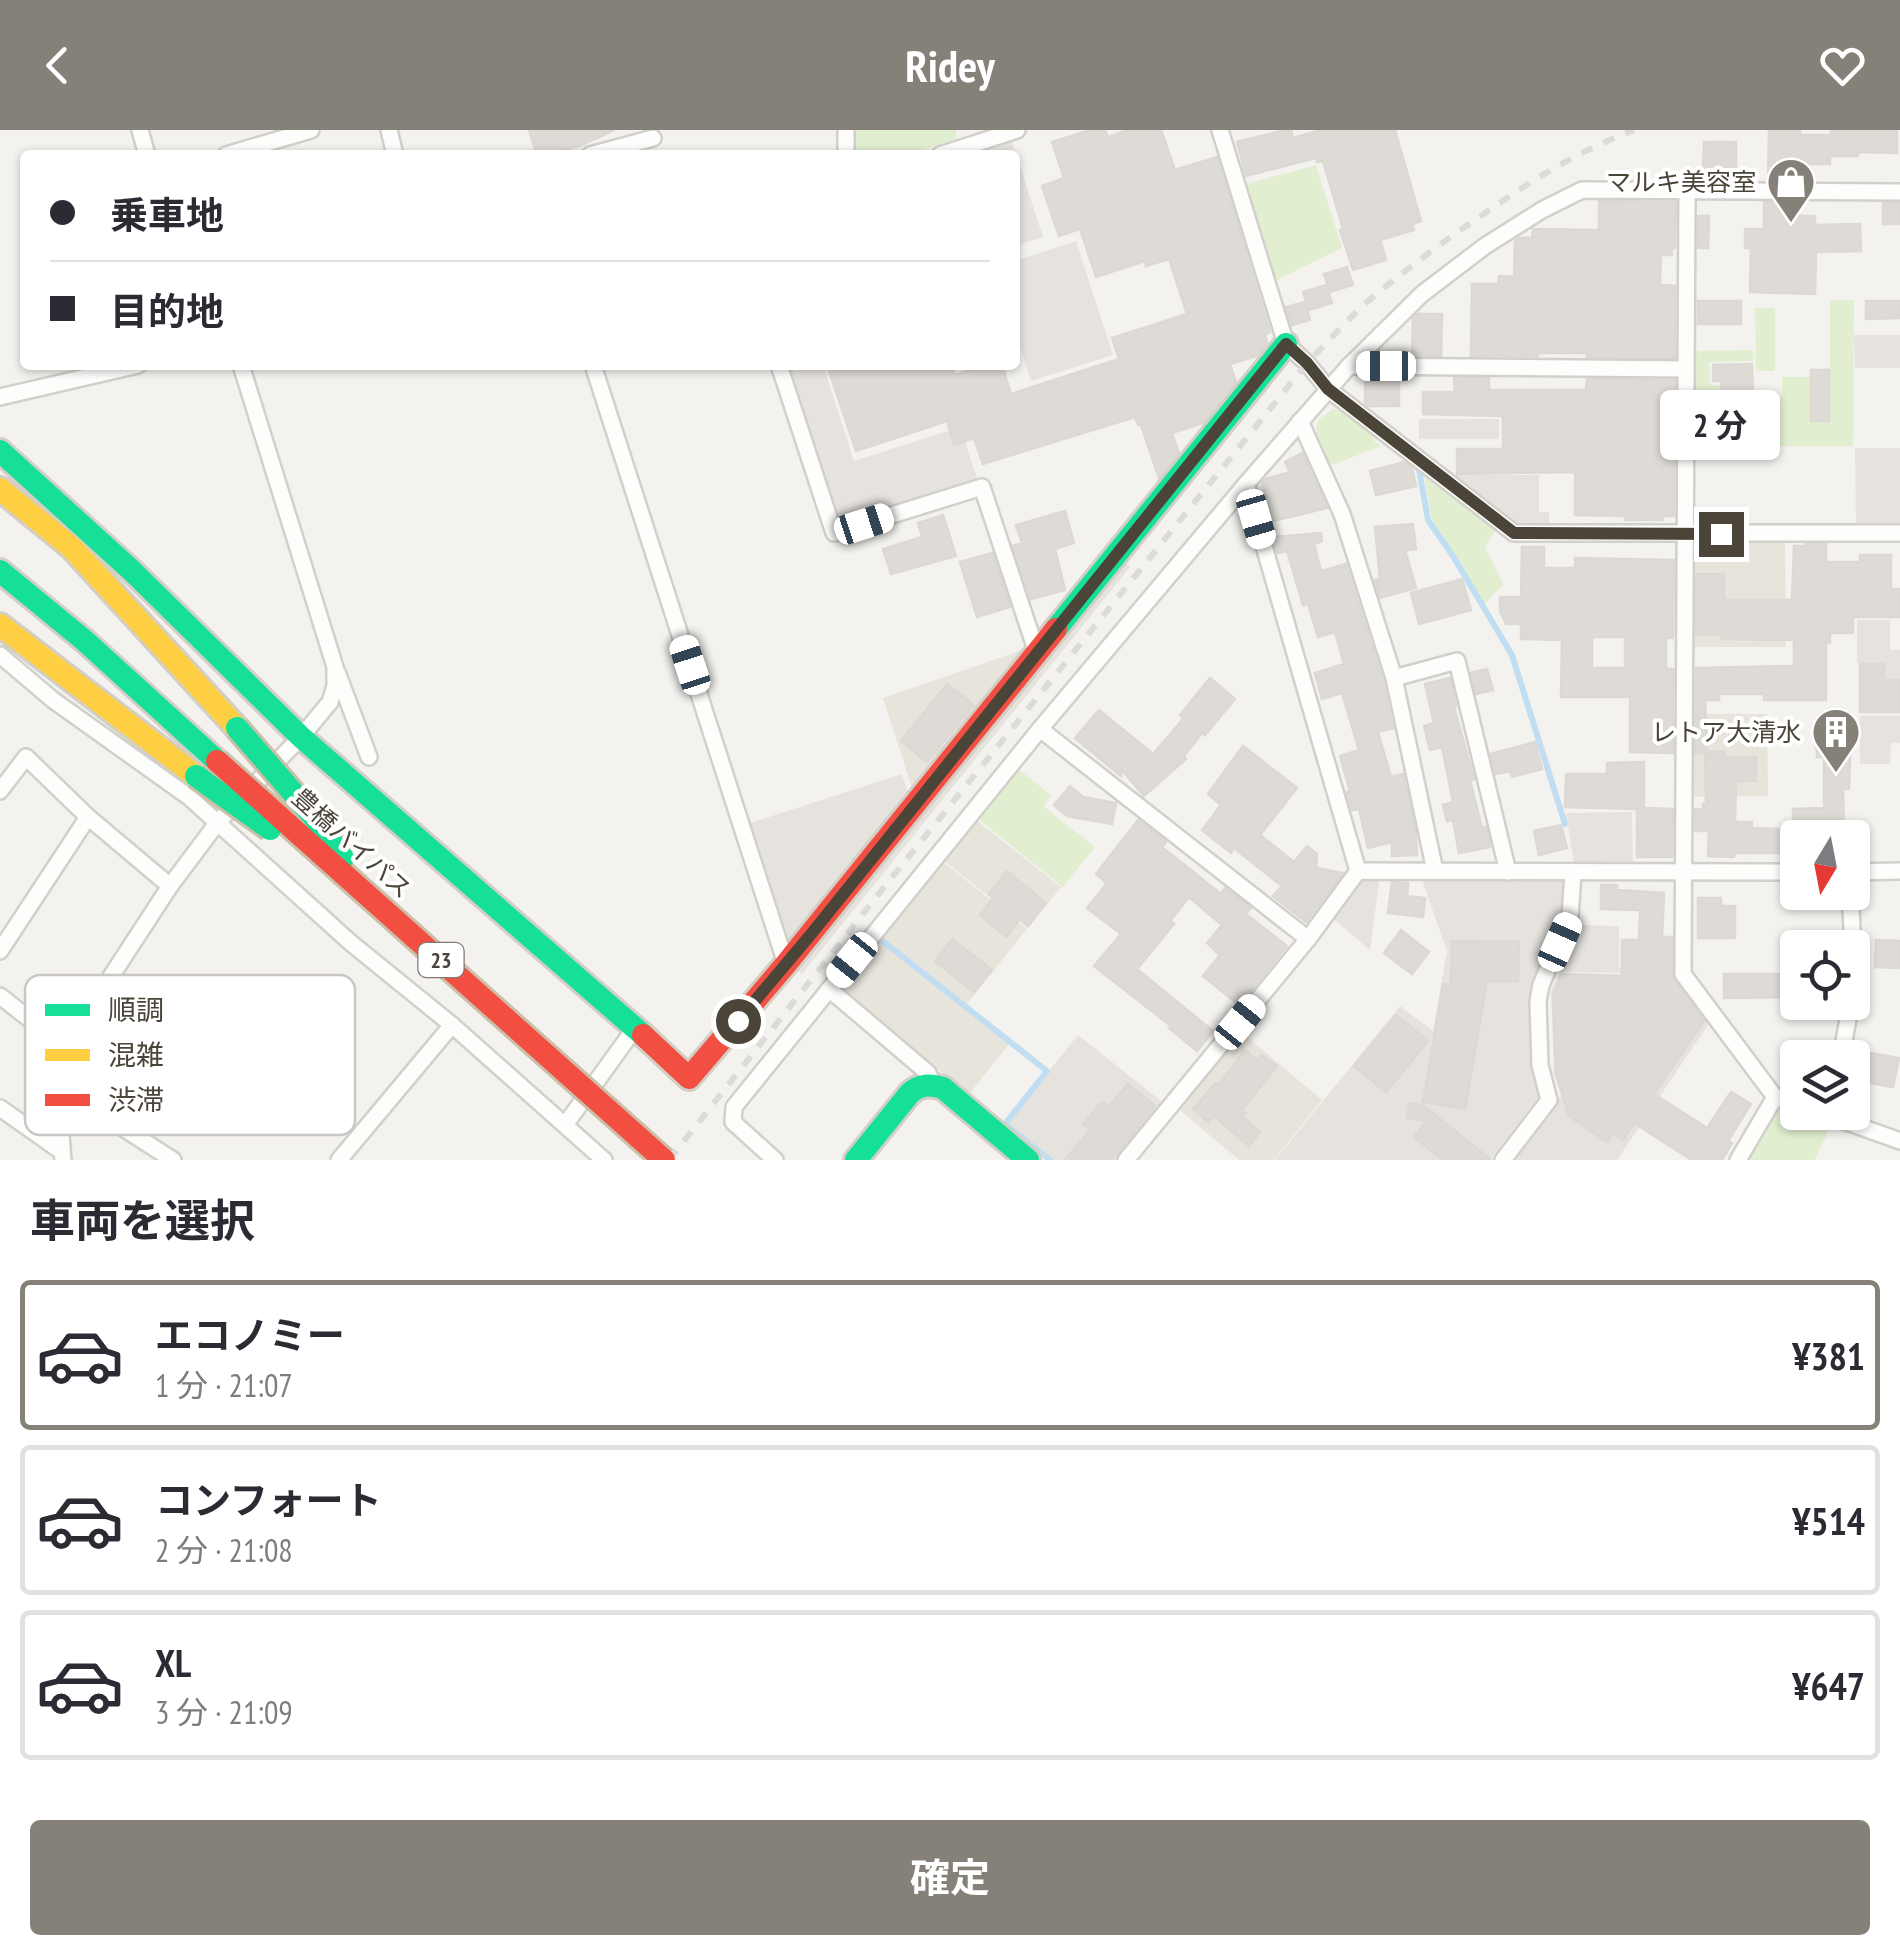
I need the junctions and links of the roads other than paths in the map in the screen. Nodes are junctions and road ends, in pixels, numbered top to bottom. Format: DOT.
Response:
graph roads {
  1 [pos="311,130"];
  2 [pos="1016,130"];
  3 [pos="1220,130"];
  4 [pos="652,134"];
  5 [pos="243,150"];
  6 [pos="605,150"];
  7 [pos="955,150"];
  8 [pos="1687,192"];
  9 [pos="1900,192"];
  10 [pos="1286,344"];
  11 [pos="1349,366"];
  12 [pos="1686,369"];
  13 [pos="116,370"];
  14 [pos="244,370"];
  15 [pos="595,370"];
  16 [pos="782,370"];
  17 [pos="1328,389"];
  18 [pos="0,397"];
  19 [pos="1300,421"];
  20 [pos="0,451"];
  21 [pos="1246,484"];
  22 [pos="0,488"];
  23 [pos="1900,533"];
  24 [pos="1685,534"];
  25 [pos="0,571"];
  26 [pos="0,625"];
  27 [pos="1037,654"];
  28 [pos="0,655"];
  29 [pos="335,668"];
  30 [pos="1394,678"];
  31 [pos="1040,729"];
  32 [pos="301,737"];
  33 [pos="369,757"];
  34 [pos="0,791"];
  35 [pos="88,816"];
  36 [pos="218,822"];
  37 [pos="1358,870"];
  38 [pos="1435,871"];
  39 [pos="1508,872"];
  40 [pos="1684,872"];
  41 [pos="1780,872"];
  42 [pos="1870,872"];
  43 [pos="1900,872"];
  44 [pos="1572,873"];
  45 [pos="170,886"];
  46 [pos="367,894"];
  47 [pos="1308,939"];
  48 [pos="0,951"];
  49 [pos="786,964"];
  50 [pos="112,975"];
  51 [pos="828,989"];
  52 [pos="478,995"];
  53 [pos="0,996"];
  54 [pos="25,1016"];
  55 [pos="452,1025"];
  56 [pos="635,1028"];
  57 [pos="933,1084"];
  58 [pos="1775,1097"];
  59 [pos="1780,1099"];
  60 [pos="0,1108"];
  61 [pos="565,1126"];
  62 [pos="25,1127"];
  63 [pos="1869,1130"];
  64 [pos="36,1135"];
  65 [pos="134,1135"];
  66 [pos="1900,1142"];
  67 [pos="62,1155"];
  68 [pos="173,1160"];
  69 [pos="339,1160"];
  70 [pos="604,1160"];
  71 [pos="664,1160"];
  72 [pos="775,1160"];
  73 [pos="856,1160"];
  74 [pos="1028,1160"];
  75 [pos="1126,1160"];
  76 [pos="1504,1160"];
  77 [pos="1738,1160"];
  1 -- 5 [label="street"];
  2 -- 7 [label="street"];
  3 -- 10 [label="street"];
  4 -- 6 [label="street"];
  8 -- 9 [label="street"];
  8 -- 11 [label="street"];
  8 -- 12 [label="street"];
  10 -- 17 [label="street"];
  10 -- 27 [label="main road"];
  11 -- 12 [label="street"];
  11 -- 17 [label="street"];
  12 -- 24 [label="street"];
  13 -- 18 [label="street"];
  14 -- 29 [label="street"];
  15 -- 49 [label="street"];
  16 -- 27 [label="street"];
  17 -- 19 [label="street"];
  17 -- 24 [label="street"];
  19 -- 21 [label="street"];
  19 -- 30 [label="street"];
  20 -- 32 [label="main road"];
  21 -- 31 [label="street"];
  21 -- 37 [label="street"];
  22 -- 46 [label="main road, 23, bridge"];
  23 -- 24 [label="street"];
  24 -- 40 [label="street"];
  25 -- 46 [label="main road, 豊橋バイパス / 23, bridge"];
  26 -- 52 [label="main road, 23, bridge"];
  27 -- 49 [label="main road"];
  28 -- 36 [label="street"];
  29 -- 32 [label="street"];
  29 -- 33 [label="street"];
  30 -- 38 [label="street"];
  30 -- 39 [label="street"];
  31 -- 47 [label="street"];
  31 -- 51 [label="street"];
  32 -- 36 [label="street"];
  32 -- 56 [label="main road"];
  34 -- 35 [label="street"];
  35 -- 45 [label="street"];
  35 -- 48 [label="street"];
  36 -- 45 [label="street"];
  36 -- 55 [label="street"];
  37 -- 38 [label="street"];
  37 -- 47 [label="street"];
  38 -- 39 [label="street"];
  39 -- 44 [label="street"];
  40 -- 41 [label="street"];
  40 -- 44 [label="street"];
  40 -- 58 [label="street"];
  42 -- 43 [label="street"];
  44 -- 76 [label="street"];
  45 -- 50 [label="street"];
  46 -- 52 [label="main road, 豊橋バイパス / 23, bridge"];
  47 -- 75 [label="street"];
  49 -- 56 [label="main road"];
  51 -- 57 [label="street"];
  51 -- 72 [label="street"];
  52 -- 71 [label="main road, 豊橋バイパス / 23, bridge"];
  53 -- 54 [label="street"];
  55 -- 61 [label="street"];
  55 -- 69 [label="street"];
  56 -- 61 [label="street"];
  57 -- 73 [label="main road"];
  57 -- 74 [label="main road"];
  58 -- 59 [label="street"];
  58 -- 77 [label="street"];
  60 -- 62 [label="street"];
  61 -- 70 [label="street"];
  63 -- 66 [label="street"];
  64 -- 67 [label="street"];
  65 -- 68 [label="street"];
}
